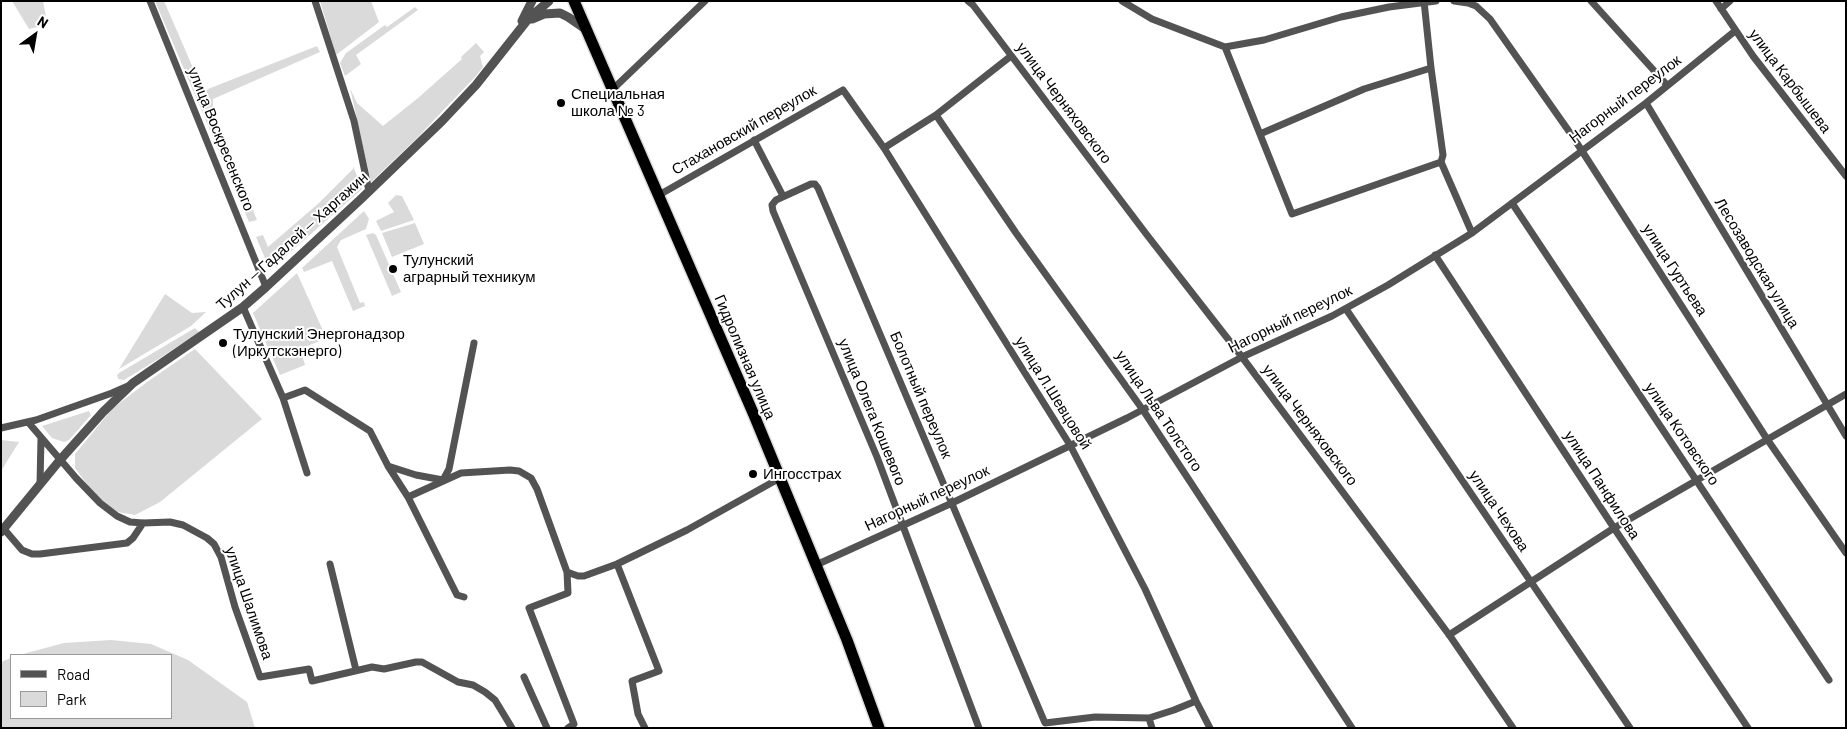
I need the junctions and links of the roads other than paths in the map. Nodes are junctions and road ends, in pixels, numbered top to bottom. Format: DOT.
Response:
graph roads {
  1 [pos="150,1"];
  2 [pos="315,1"];
  3 [pos="532,1"];
  4 [pos="549,1"];
  5 [pos="574,1"];
  6 [pos="705,1"];
  7 [pos="968,1"];
  8 [pos="1122,1"];
  9 [pos="1436,1"];
  10 [pos="1454,1"];
  11 [pos="1591,1"];
  12 [pos="1716,1"];
  13 [pos="1730,1"];
  14 [pos="1424,2"];
  15 [pos="1721,10"];
  16 [pos="522,27"];
  17 [pos="587,30"];
  18 [pos="1735,31"];
  19 [pos="511,40"];
  20 [pos="1225,47"];
  21 [pos="1011,56"];
  22 [pos="1431,68"];
  23 [pos="1667,85"];
  24 [pos="613,89"];
  25 [pos="844,90"];
  26 [pos="1646,103"];
  27 [pos="936,115"];
  28 [pos="1260,134"];
  29 [pos="754,140"];
  30 [pos="884,148"];
  31 [pos="1581,150"];
  32 [pos="1441,162"];
  33 [pos="1846,176"];
  34 [pos="369,191"];
  35 [pos="659,195"];
  36 [pos="783,196"];
  37 [pos="1512,203"];
  38 [pos="1472,233"];
  39 [pos="1435,255"];
  40 [pos="266,287"];
  41 [pos="243,307"];
  42 [pos="1346,309"];
  43 [pos="474,343"];
  44 [pos="1242,357"];
  45 [pos="133,383"];
  46 [pos="1846,394"];
  47 [pos="284,398"];
  48 [pos="1827,406"];
  49 [pos="1142,410"];
  50 [pos="28,422"];
  51 [pos="1,428"];
  52 [pos="1846,436"];
  53 [pos="41,438"];
  54 [pos="1767,439"];
  55 [pos="1070,445"];
  56 [pos="60,460"];
  57 [pos="388,466"];
  58 [pos="307,473"];
  59 [pos="780,478"];
  60 [pos="443,480"];
  61 [pos="1697,480"];
  62 [pos="40,484"];
  63 [pos="408,497"];
  64 [pos="952,503"];
  65 [pos="143,523"];
  66 [pos="903,525"];
  67 [pos="1614,528"];
  68 [pos="3,530"];
  69 [pos="1846,553"];
  70 [pos="330,564"];
  71 [pos="617,564"];
  72 [pos="816,565"];
  73 [pos="567,572"];
  74 [pos="1530,581"];
  75 [pos="464,597"];
  76 [pos="1449,635"];
  77 [pos="356,670"];
  78 [pos="524,677"];
  79 [pos="1829,680"];
  80 [pos="1196,701"];
  81 [pos="1149,718"];
  82 [pos="512,728"];
  83 [pos="547,728"];
  84 [pos="568,728"];
  85 [pos="645,728"];
  86 [pos="878,728"];
  87 [pos="979,728"];
  88 [pos="1152,728"];
  89 [pos="1210,728"];
  90 [pos="1352,728"];
  91 [pos="1513,728"];
  92 [pos="1630,728"];
  93 [pos="1748,728"];
  1 -- 40 [label="street, улица Воскресенского"];
  2 -- 34 [label="street"];
  3 -- 19 [label="street"];
  4 -- 16 [label="street, Тулун — Гадалей — Харгажин"];
  5 -- 17 [label="highway, Гидролизная улица"];
  6 -- 24 [label="street"];
  7 -- 21 [label="street, улица Черняховского"];
  8 -- 20 [label="street"];
  9 -- 14 [label="street"];
  10 -- 31 [label="street, улица Гуртьева"];
  11 -- 23 [label="street"];
  12 -- 15 [label="street, улица Карбышева"];
  13 -- 15 [label="street"];
  14 -- 20 [label="street"];
  14 -- 22 [label="street"];
  15 -- 18 [label="street, улица Карбышева"];
  16 -- 17 [label="street"];
  16 -- 19 [label="street, Тулун — Гадалей — Харгажин"];
  17 -- 24 [label="highway, Гидролизная улица"];
  18 -- 23 [label="street, Нагорный переулок"];
  18 -- 33 [label="street, улица Карбышева"];
  19 -- 34 [label="street, Тулун — Гадалей — Харгажин"];
  20 -- 28 [label="street"];
  21 -- 27 [label="street"];
  21 -- 44 [label="street, улица Черняховского"];
  22 -- 28 [label="street"];
  22 -- 32 [label="street"];
  23 -- 26 [label="street, Нагорный переулок"];
  24 -- 35 [label="highway, Гидролизная улица"];
  25 -- 29 [label="street, Стахановский переулок"];
  25 -- 30 [label="street, улица Л.Шевцовой"];
  26 -- 31 [label="street, Нагорный переулок"];
  26 -- 48 [label="street, Лесозаводская улица"];
  27 -- 30 [label="street"];
  27 -- 49 [label="street, улица Льва Толстого"];
  28 -- 32 [label="street"];
  29 -- 35 [label="street, Стахановский переулок"];
  29 -- 36 [label="street"];
  30 -- 55 [label="street, улица Л.Шевцовой"];
  31 -- 37 [label="street, Нагорный переулок"];
  31 -- 54 [label="street, улица Гуртьева"];
  32 -- 38 [label="street"];
  34 -- 40 [label="street, Тулун — Гадалей — Харгажин"];
  35 -- 59 [label="highway, Гидролизная улица"];
  36 -- 64 [label="street, Болотный переулок"];
  36 -- 66 [label="street, улица Олега Кошевого"];
  37 -- 38 [label="street, Нагорный переулок"];
  37 -- 61 [label="street, улица Котовского"];
  38 -- 39 [label="street, Нагорный переулок"];
  39 -- 42 [label="street, Нагорный переулок"];
  39 -- 67 [label="street, улица Панфилова"];
  40 -- 41 [label="street, Тулун — Гадалей — Харгажин"];
  41 -- 45 [label="street, Тулун — Гадалей — Харгажин"];
  41 -- 47 [label="street"];
  42 -- 44 [label="street, Нагорный переулок"];
  42 -- 74 [label="street, улица Чехова"];
  43 -- 60 [label="street"];
  44 -- 49 [label="street, Нагорный переулок"];
  44 -- 76 [label="street, улица Черняховского"];
  45 -- 50 [label="street"];
  45 -- 56 [label="street, Тулун — Гадалей — Харгажин"];
  46 -- 48 [label="street"];
  47 -- 57 [label="street"];
  47 -- 58 [label="street"];
  48 -- 52 [label="street, Лесозаводская улица"];
  48 -- 54 [label="street"];
  49 -- 55 [label="street, Нагорный переулок"];
  49 -- 90 [label="street, улица Льва Толстого"];
  50 -- 51 [label="street"];
  50 -- 53 [label="street, улица Шалимова"];
  53 -- 56 [label="street, улица Шалимова"];
  53 -- 62 [label="street"];
  54 -- 61 [label="street"];
  54 -- 69 [label="street, улица Гуртьева"];
  55 -- 64 [label="street, Нагорный переулок"];
  55 -- 80 [label="street, улица Л.Шевцовой"];
  56 -- 62 [label="street, Тулун — Гадалей — Харгажин"];
  56 -- 65 [label="street, улица Шалимова"];
  57 -- 60 [label="street"];
  57 -- 63 [label="street"];
  59 -- 71 [label="street"];
  59 -- 72 [label="highway, Гидролизная улица"];
  60 -- 63 [label="street"];
  60 -- 73 [label="street"];
  61 -- 67 [label="street"];
  61 -- 79 [label="street, улица Котовского"];
  62 -- 68 [label="street, Тулун — Гадалей — Харгажин"];
  63 -- 75 [label="street"];
  64 -- 66 [label="street, Нагорный переулок"];
  64 -- 81 [label="street, Болотный переулок"];
  65 -- 68 [label="street"];
  65 -- 77 [label="street, улица Шалимова"];
  66 -- 72 [label="street, Нагорный переулок"];
  66 -- 87 [label="street, улица Олега Кошевого"];
  67 -- 74 [label="street"];
  67 -- 93 [label="street, улица Панфилова"];
  70 -- 77 [label="street"];
  71 -- 73 [label="street"];
  71 -- 85 [label="street"];
  72 -- 86 [label="highway, Гидролизная улица"];
  73 -- 84 [label="street"];
  74 -- 76 [label="street"];
  74 -- 92 [label="street, улица Чехова"];
  76 -- 91 [label="street, улица Черняховского"];
  77 -- 82 [label="street"];
  78 -- 83 [label="street"];
  80 -- 81 [label="street"];
  80 -- 89 [label="street, улица Л.Шевцовой"];
  81 -- 88 [label="street"];
}
